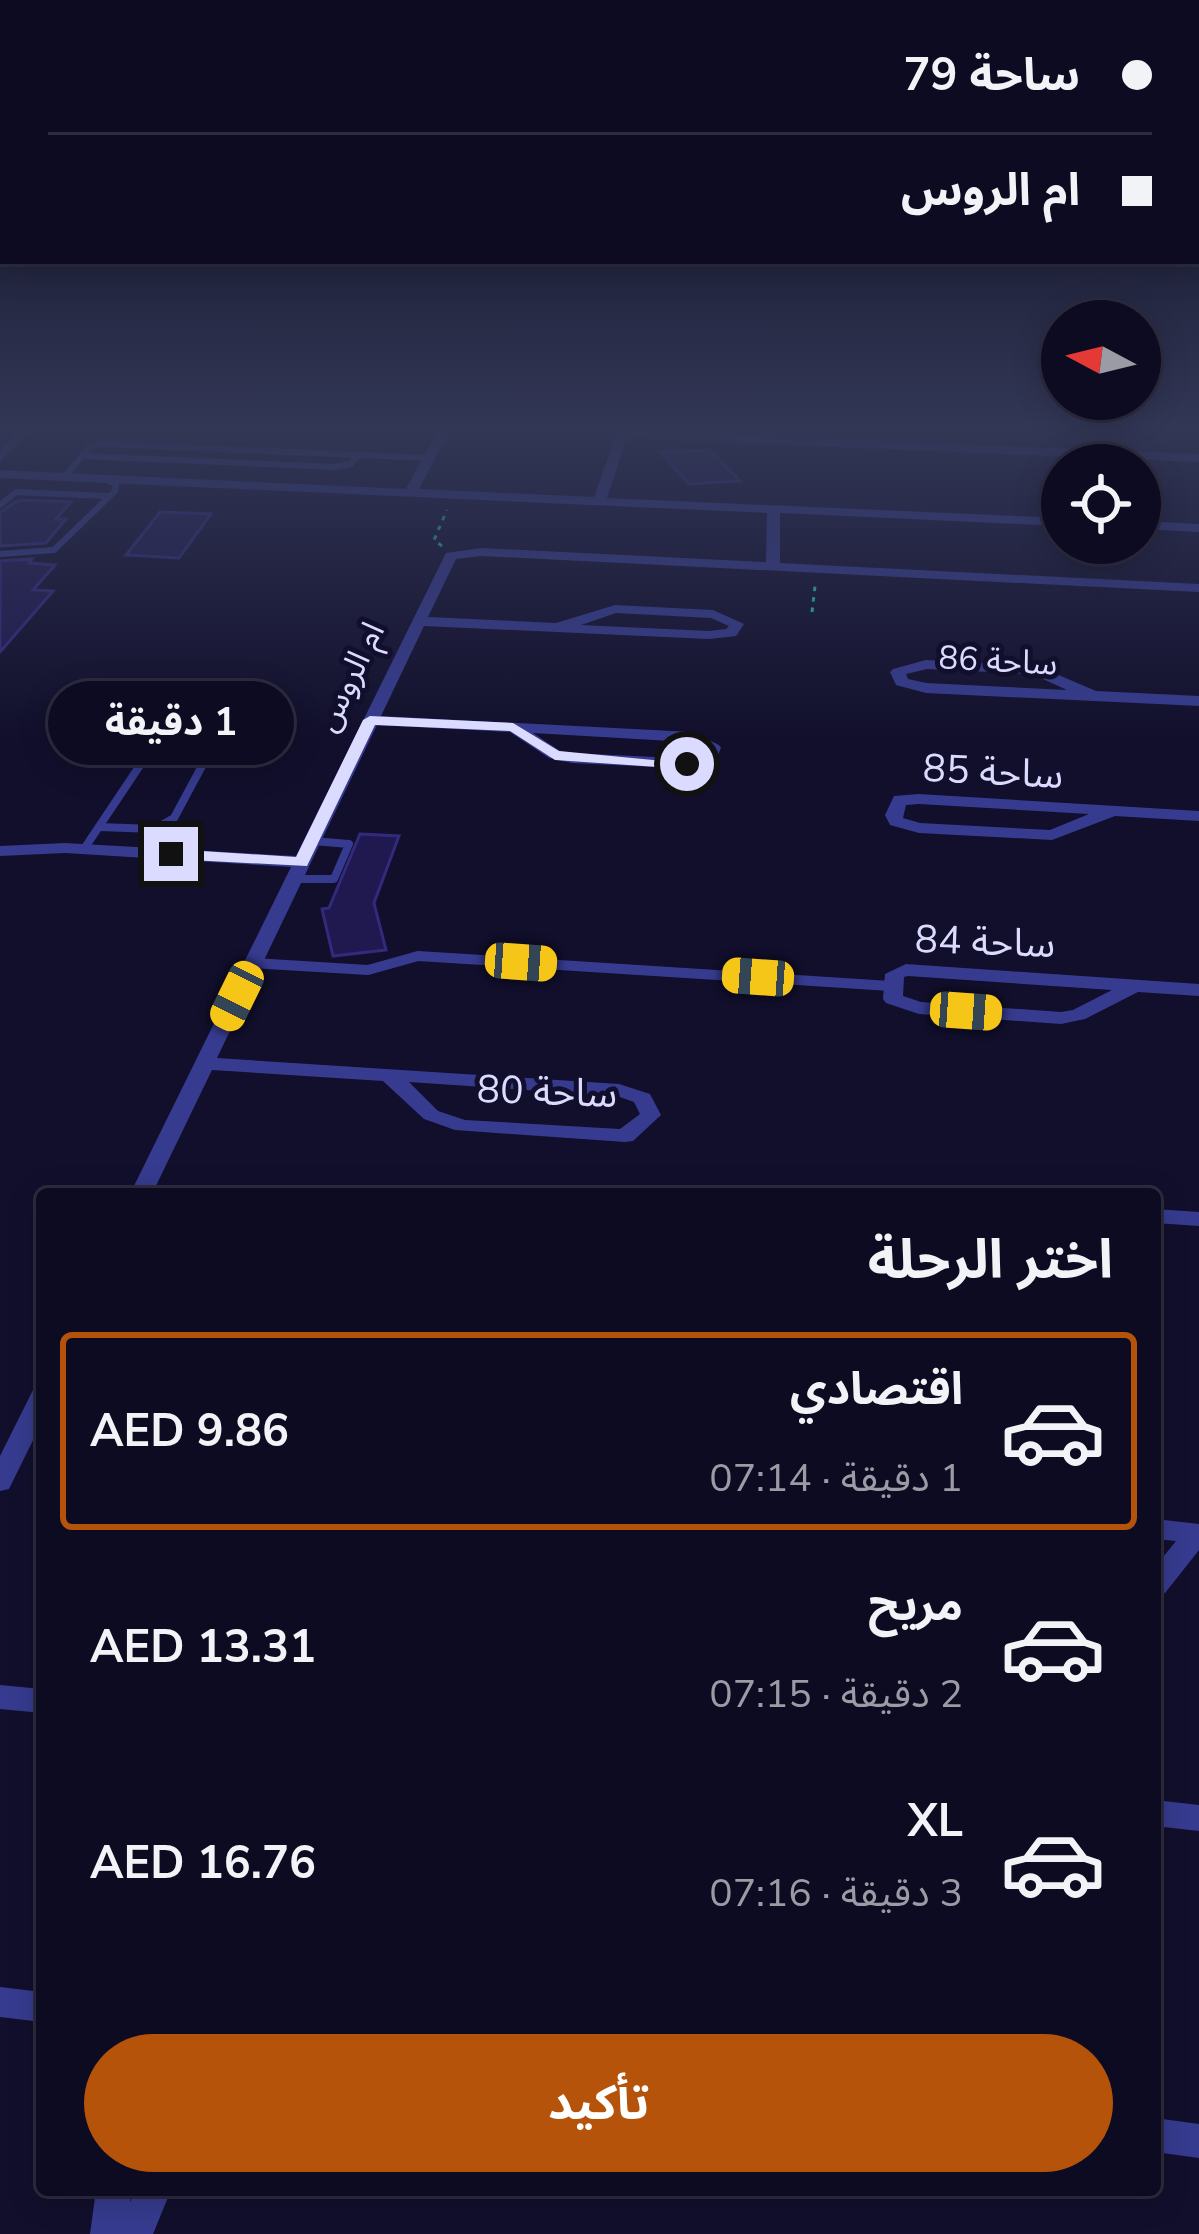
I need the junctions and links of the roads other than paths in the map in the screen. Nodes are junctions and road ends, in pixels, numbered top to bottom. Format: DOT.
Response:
graph roads {
  1 [pos="75,528"];
  2 [pos="785,528"];
  3 [pos="0,554"];
  4 [pos="772,566"];
  5 [pos="1199,588"];
  6 [pos="418,620"];
  7 [pos="556,628"];
  8 [pos="244,686"];
  9 [pos="1091,695"];
  10 [pos="1199,701"];
  11 [pos="178,706"];
  12 [pos="370,720"];
  13 [pos="513,727"];
  14 [pos="1112,811"];
  15 [pos="1199,816"];
  16 [pos="99,827"];
  17 [pos="312,841"];
  18 [pos="84,849"];
  19 [pos="0,855"];
  20 [pos="297,871"];
  21 [pos="252,963"];
  22 [pos="890,986"];
  23 [pos="1136,986"];
  24 [pos="1199,989"];
  25 [pos="205,1063"];
  26 [pos="391,1077"];
  27 [pos="144,1188"];
  28 [pos="1161,1218"];
  29 [pos="1199,1220"];
  30 [pos="36,1408"];
  31 [pos="0,1482"];
  32 [pos="1161,1530"];
  33 [pos="1198,1534"];
  34 [pos="1161,1579"];
  35 [pos="0,1696"];
  36 [pos="36,1700"];
  37 [pos="1161,1814"];
  38 [pos="1199,1818"];
  39 [pos="0,2002"];
  40 [pos="36,2006"];
  41 [pos="1161,2136"];
  42 [pos="1199,2141"];
  43 [pos="113,2196"];
  44 [pos="151,2196"];
  45 [pos="109,2234"];
  46 [pos="135,2234"];
  1 -- 3 [label="lane"];
  2 -- 4 [label="street"];
  4 -- 5 [label="street"];
  4 -- 6 [label="street, ام الروس"];
  6 -- 7 [label="street"];
  6 -- 12 [label="street, ام الروس"];
  7 -- 7 [label="street"];
  8 -- 16 [label="lane"];
  9 -- 9 [label="street, ساحة 86"];
  9 -- 10 [label="street, ساحة 86"];
  11 -- 16 [label="lane"];
  12 -- 13 [label="street"];
  12 -- 17 [label="street, ام الروس"];
  13 -- 13 [label="street"];
  14 -- 14 [label="street, ساحة 85"];
  14 -- 15 [label="street, ساحة 85"];
  16 -- 18 [label="lane"];
  17 -- 20 [label="street, ام الروس"];
  17 -- 20 [label="lane"];
  18 -- 19 [label="street"];
  18 -- 20 [label="street"];
  20 -- 21 [label="street, ام الروس"];
  21 -- 22 [label="lane"];
  21 -- 25 [label="street, ام الروس"];
  22 -- 23 [label="street, ساحة 84"];
  22 -- 23 [label="street, ساحة 84"];
  23 -- 24 [label="street, ساحة 84"];
  25 -- 26 [label="street, ساحة 80"];
  25 -- 27 [label="street, ام الروس"];
  26 -- 26 [label="street, ساحة 80"];
  28 -- 29 [label="street"];
  30 -- 31 [label="street"];
  32 -- 33 [label="street"];
  33 -- 34 [label="street"];
  35 -- 36 [label="street"];
  37 -- 38 [label="street"];
  39 -- 40 [label="street"];
  41 -- 42 [label="street"];
  43 -- 45 [label="street"];
  44 -- 46 [label="street"];
}
